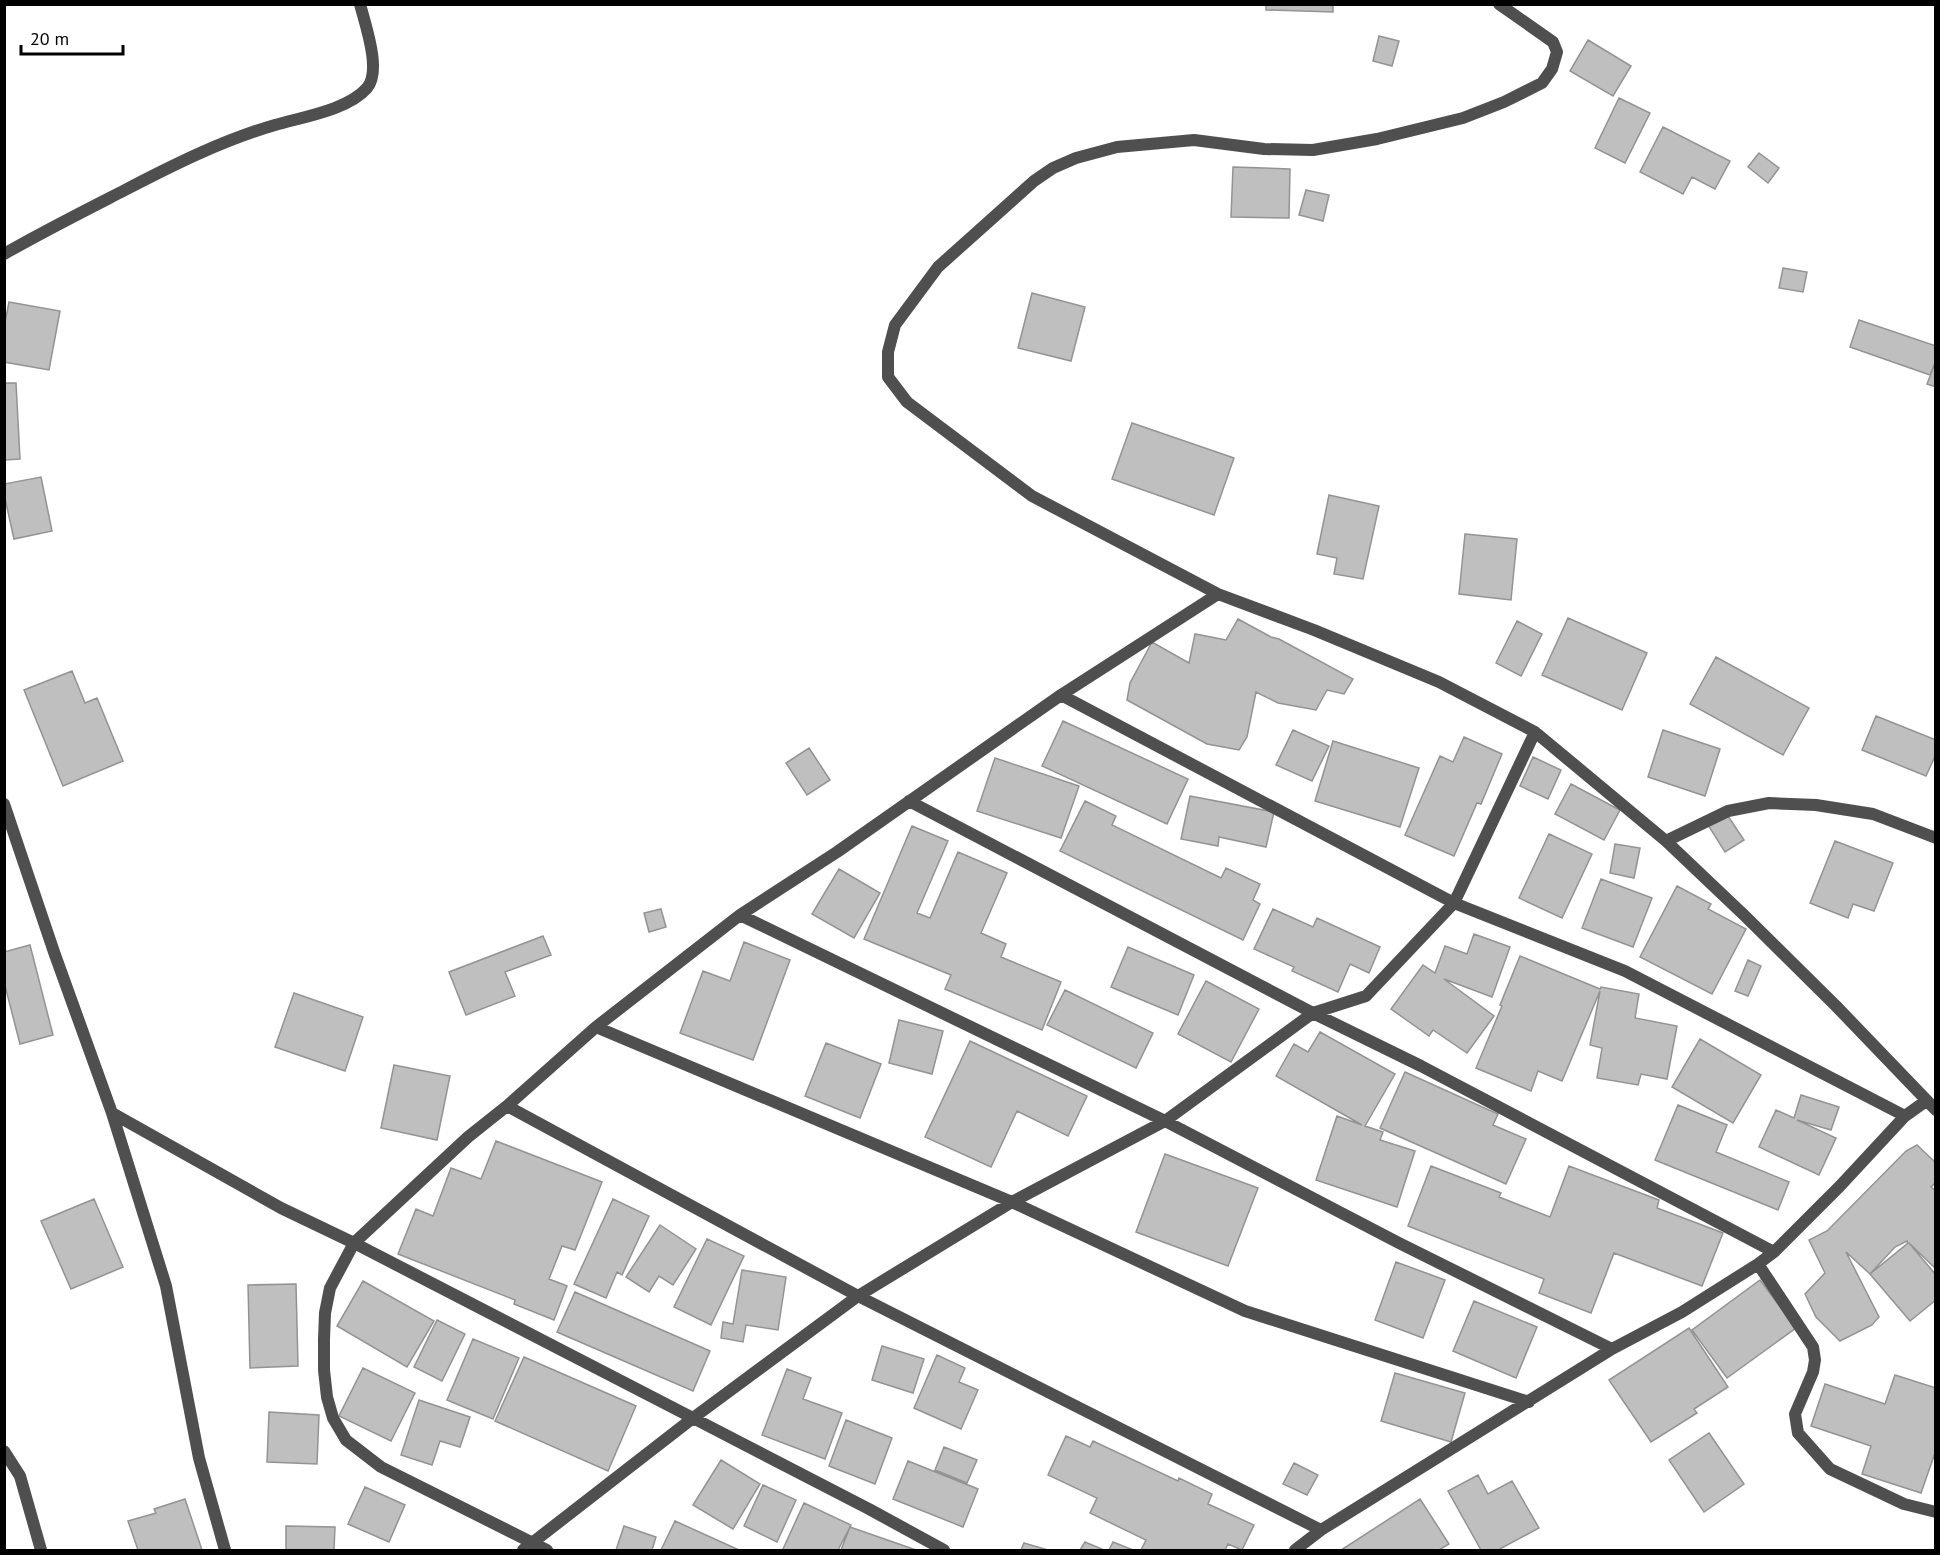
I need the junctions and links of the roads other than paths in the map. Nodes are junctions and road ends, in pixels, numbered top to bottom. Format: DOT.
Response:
graph roads {
  1 [pos="360,4"];
  2 [pos="1499,4"];
  3 [pos="4,254"];
  4 [pos="1218,594"];
  5 [pos="1060,695"];
  6 [pos="1535,732"];
  7 [pos="909,801"];
  8 [pos="4,804"];
  9 [pos="1935,838"];
  10 [pos="1666,841"];
  11 [pos="1454,903"];
  12 [pos="740,915"];
  13 [pos="1313,1013"];
  14 [pos="596,1028"];
  15 [pos="1931,1105"];
  16 [pos="507,1106"];
  17 [pos="112,1113"];
  18 [pos="1905,1116"];
  19 [pos="1165,1121"];
  20 [pos="1012,1202"];
  21 [pos="354,1243"];
  22 [pos="1774,1252"];
  23 [pos="1758,1264"];
  24 [pos="858,1296"];
  25 [pos="1612,1349"];
  26 [pos="1529,1402"];
  27 [pos="693,1418"];
  28 [pos="4,1451"];
  29 [pos="1935,1512"];
  30 [pos="1321,1530"];
  31 [pos="527,1547"];
  32 [pos="42,1551"];
  33 [pos="225,1551"];
  34 [pos="547,1551"];
  35 [pos="944,1551"];
  36 [pos="1295,1551"];
  1 -- 3 [label="street"];
  2 -- 4 [label="street"];
  4 -- 5 [label="street"];
  4 -- 6 [label="street"];
  5 -- 7 [label="street"];
  5 -- 11 [label="street"];
  6 -- 10 [label="street"];
  6 -- 11 [label="street"];
  7 -- 12 [label="street"];
  7 -- 13 [label="street"];
  8 -- 17 [label="street"];
  9 -- 10 [label="street"];
  10 -- 15 [label="street"];
  11 -- 13 [label="street"];
  11 -- 18 [label="street"];
  12 -- 14 [label="street"];
  12 -- 19 [label="street"];
  13 -- 19 [label="street"];
  13 -- 22 [label="street"];
  14 -- 16 [label="street"];
  14 -- 20 [label="street"];
  15 -- 18 [label="street"];
  16 -- 21 [label="street"];
  16 -- 24 [label="street"];
  17 -- 21 [label="street"];
  17 -- 33 [label="street"];
  18 -- 22 [label="street"];
  19 -- 20 [label="street"];
  19 -- 25 [label="street"];
  20 -- 24 [label="street"];
  20 -- 26 [label="street"];
  21 -- 27 [label="street"];
  21 -- 31 [label="street"];
  22 -- 23 [label="street"];
  23 -- 25 [label="street"];
  23 -- 29 [label="street"];
  24 -- 27 [label="street"];
  24 -- 30 [label="street"];
  25 -- 26 [label="street"];
  26 -- 30 [label="street"];
  27 -- 31 [label="street"];
  27 -- 35 [label="street"];
  28 -- 32 [label="street"];
  30 -- 36 [label="street"];
  31 -- 34 [label="street"];
}
